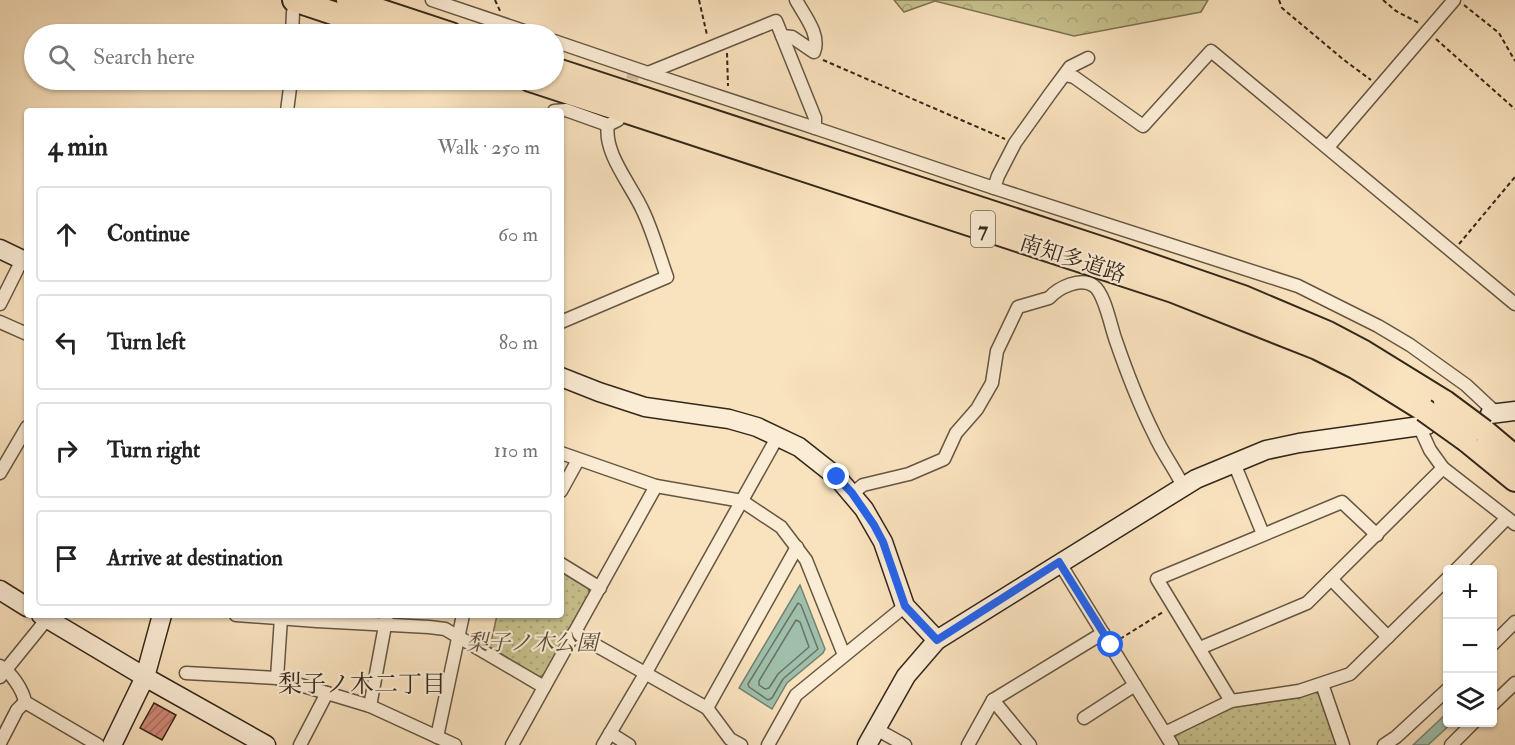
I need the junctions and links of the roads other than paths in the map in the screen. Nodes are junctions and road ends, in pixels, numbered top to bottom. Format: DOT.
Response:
graph roads {
  1 [pos="348,0"];
  2 [pos="432,0"];
  3 [pos="796,0"];
  4 [pos="1456,0"];
  5 [pos="293,6"];
  6 [pos="292,24"];
  7 [pos="359,24"];
  8 [pos="421,24"];
  9 [pos="503,24"];
  10 [pos="782,36"];
  11 [pos="564,44"];
  12 [pos="1088,58"];
  13 [pos="564,72"];
  14 [pos="648,73"];
  15 [pos="1065,75"];
  16 [pos="290,90"];
  17 [pos="560,90"];
  18 [pos="287,108"];
  19 [pos="564,110"];
  20 [pos="815,128"];
  21 [pos="1328,147"];
  22 [pos="994,188"];
  23 [pos="0,249"];
  24 [pos="24,261"];
  25 [pos="0,304"];
  26 [pos="1515,304"];
  27 [pos="564,321"];
  28 [pos="0,322"];
  29 [pos="24,333"];
  30 [pos="564,378"];
  31 [pos="1515,411"];
  32 [pos="1423,420"];
  33 [pos="1484,424"];
  34 [pos="24,432"];
  35 [pos="778,436"];
  36 [pos="564,454"];
  37 [pos="1515,457"];
  38 [pos="578,460"];
  39 [pos="1234,463"];
  40 [pos="1443,468"];
  41 [pos="0,473"];
  42 [pos="1515,480"];
  43 [pos="564,486"];
  44 [pos="656,486"];
  45 [pos="1183,486"];
  46 [pos="852,493"];
  47 [pos="742,501"];
  48 [pos="1511,521"];
  49 [pos="1263,534"];
  50 [pos="1377,535"];
  51 [pos="797,547"];
  52 [pos="1059,562"];
  53 [pos="1462,565"];
  54 [pos="564,566"];
  55 [pos="1331,579"];
  56 [pos="1443,583"];
  57 [pos="600,588"];
  58 [pos="0,590"];
  59 [pos="24,605"];
  60 [pos="905,606"];
  61 [pos="42,618"];
  62 [pos="46,618"];
  63 [pos="161,618"];
  64 [pos="280,618"];
  65 [pos="317,618"];
  66 [pos="462,618"];
  67 [pos="386,620"];
  68 [pos="1515,622"];
  69 [pos="574,633"];
  70 [pos="1103,633"];
  71 [pos="458,636"];
  72 [pos="1388,637"];
  73 [pos="937,640"];
  74 [pos="1497,640"];
  75 [pos="1200,648"];
  76 [pos="844,655"];
  77 [pos="2,671"];
  78 [pos="186,673"];
  79 [pos="645,674"];
  80 [pos="145,677"];
  81 [pos="277,678"];
  82 [pos="1515,683"];
  83 [pos="1322,684"];
  84 [pos="1135,685"];
  85 [pos="544,687"];
  86 [pos="327,693"];
  87 [pos="1443,694"];
  88 [pos="993,700"];
  89 [pos="1497,700"];
  90 [pos="1231,701"];
  91 [pos="25,702"];
  92 [pos="370,706"];
  93 [pos="707,708"];
  94 [pos="1084,718"];
  95 [pos="1470,727"];
  96 [pos="876,729"];
  97 [pos="610,733"];
  98 [pos="1165,733"];
  99 [pos="437,737"];
  100 [pos="0,743"];
  101 [pos="98,745"];
  102 [pos="112,745"];
  103 [pos="266,745"];
  104 [pos="300,745"];
  105 [pos="455,745"];
  106 [pos="512,745"];
  107 [pos="603,745"];
  108 [pos="629,745"];
  109 [pos="741,745"];
  110 [pos="768,745"];
  111 [pos="867,745"];
  112 [pos="905,745"];
  113 [pos="968,745"];
  114 [pos="1030,745"];
  115 [pos="1172,745"];
  116 [pos="1343,745"];
  117 [pos="1384,745"];
  118 [pos="1451,745"];
  1 -- 8 [label="highway"];
  2 -- 9 [label="street"];
  3 -- 10 [label="street"];
  4 -- 21 [label="street"];
  5 -- 6 [label="street"];
  5 -- 7 [label="highway"];
  10 -- 14 [label="street"];
  10 -- 20 [label="street"];
  11 -- 14 [label="street"];
  12 -- 15 [label="street"];
  13 -- 33 [label="highway, 南知多道路 / 7, bridge"];
  14 -- 20 [label="street"];
  15 -- 21 [label="street"];
  15 -- 22 [label="street"];
  16 -- 18 [label="street"];
  17 -- 32 [label="highway, 南知多道路 / 7"];
  19 -- 27 [label="street"];
  20 -- 22 [label="street"];
  21 -- 26 [label="street"];
  22 -- 33 [label="street"];
  23 -- 24 [label="street"];
  24 -- 25 [label="street"];
  28 -- 29 [label="street"];
  30 -- 35 [label="street"];
  31 -- 33 [label="street"];
  32 -- 33 [label="highway, 南知多道路 / 7, bridge"];
  32 -- 39 [label="street"];
  32 -- 40 [label="street"];
  33 -- 37 [label="highway, 南知多道路 / 7"];
  33 -- 42 [label="highway, 南知多道路 / 7"];
  34 -- 41 [label="street"];
  35 -- 46 [label="street"];
  35 -- 47 [label="street"];
  36 -- 38 [label="street"];
  38 -- 43 [label="street"];
  38 -- 44 [label="street"];
  39 -- 45 [label="street"];
  39 -- 49 [label="street"];
  40 -- 48 [label="street"];
  40 -- 50 [label="street"];
  44 -- 47 [label="street"];
  44 -- 57 [label="street"];
  45 -- 46 [label="street"];
  45 -- 52 [label="street"];
  46 -- 60 [label="street"];
  47 -- 51 [label="street"];
  47 -- 79 [label="street"];
  48 -- 53 [label="street"];
  49 -- 50 [label="street"];
  49 -- 75 [label="street"];
  50 -- 55 [label="street"];
  51 -- 76 [label="street"];
  51 -- 93 [label="street"];
  52 -- 70 [label="street"];
  52 -- 73 [label="street"];
  54 -- 57 [label="street"];
  55 -- 72 [label="street"];
  55 -- 75 [label="street"];
  56 -- 72 [label="street"];
  57 -- 69 [label="street"];
  58 -- 59 [label="street"];
  60 -- 73 [label="street"];
  60 -- 76 [label="street"];
  61 -- 77 [label="street"];
  62 -- 80 [label="street"];
  63 -- 80 [label="street"];
  64 -- 65 [label="street"];
  64 -- 81 [label="street"];
  65 -- 67 [label="street"];
  66 -- 71 [label="street"];
  67 -- 71 [label="street"];
  67 -- 92 [label="street"];
  68 -- 74 [label="street"];
  69 -- 79 [label="street"];
  69 -- 85 [label="street"];
  70 -- 84 [label="street"];
  70 -- 88 [label="street"];
  71 -- 85 [label="street"];
  71 -- 99 [label="street"];
  72 -- 83 [label="street"];
  73 -- 96 [label="street"];
  75 -- 90 [label="street"];
  76 -- 110 [label="street"];
  77 -- 91 [label="street"];
  78 -- 81 [label="street"];
  79 -- 93 [label="street"];
  79 -- 97 [label="street"];
  80 -- 102 [label="street"];
  80 -- 103 [label="street"];
  81 -- 86 [label="street"];
  82 -- 89 [label="street"];
  83 -- 90 [label="street"];
  83 -- 116 [label="street"];
  84 -- 94 [label="street"];
  84 -- 98 [label="street"];
  85 -- 106 [label="street"];
  86 -- 92 [label="street"];
  86 -- 104 [label="street"];
  87 -- 117 [label="street"];
  88 -- 113 [label="street"];
  88 -- 114 [label="street"];
  90 -- 98 [label="street"];
  91 -- 100 [label="street"];
  91 -- 101 [label="street"];
  92 -- 99 [label="street"];
  93 -- 109 [label="street"];
  95 -- 118 [label="street"];
  96 -- 111 [label="street"];
  96 -- 112 [label="street"];
  97 -- 107 [label="street"];
  97 -- 108 [label="street"];
  98 -- 115 [label="street"];
  99 -- 105 [label="street"];
}
